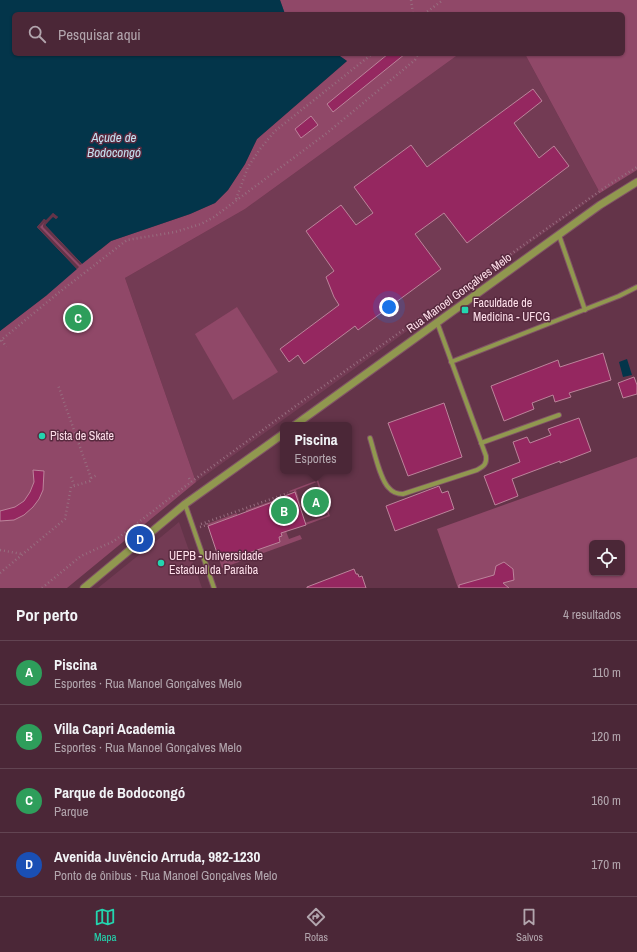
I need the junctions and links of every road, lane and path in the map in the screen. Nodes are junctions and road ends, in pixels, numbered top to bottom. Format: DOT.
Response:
graph roads {
  1 [pos="411,0"];
  2 [pos="443,0"];
  3 [pos="413,12"];
  4 [pos="427,12"];
  5 [pos="369,56"];
  6 [pos="417,56"];
  7 [pos="637,167"];
  8 [pos="637,182"];
  9 [pos="236,200"];
  10 [pos="559,234"];
  11 [pos="637,287"];
  12 [pos="585,310"];
  13 [pos="437,322"];
  14 [pos="1,341"];
  15 [pos="6,347"];
  16 [pos="451,362"];
  17 [pos="58,385"];
  18 [pos="559,415"];
  19 [pos="299,422"];
  20 [pos="280,436"];
  21 [pos="370,438"];
  22 [pos="481,443"];
  23 [pos="97,475"];
  24 [pos="71,477"];
  25 [pos="91,478"];
  26 [pos="190,478"];
  27 [pos="192,482"];
  28 [pos="74,485"];
  29 [pos="288,493"];
  30 [pos="185,504"];
  31 [pos="201,524"];
  32 [pos="0,550"];
  33 [pos="22,554"];
  34 [pos="0,573"];
  35 [pos="42,588"];
  36 [pos="84,588"];
  37 [pos="214,588"];
  1 -- 3 [label="path"];
  2 -- 4 [label="path"];
  5 -- 9 [label="path"];
  6 -- 9 [label="path"];
  7 -- 27 [label="path"];
  8 -- 10 [label="street, Rua Manoel Gonçalves Melo"];
  9 -- 14 [label="path"];
  10 -- 12 [label="street"];
  10 -- 13 [label="street, Rua Manoel Gonçalves Melo"];
  11 -- 12 [label="street"];
  12 -- 16 [label="street"];
  13 -- 16 [label="street"];
  13 -- 19 [label="street, Rua Manoel Gonçalves Melo"];
  14 -- 15 [label="path"];
  16 -- 22 [label="street"];
  17 -- 25 [label="path"];
  18 -- 22 [label="street"];
  20 -- 30 [label="street"];
  21 -- 22 [label="street"];
  23 -- 25 [label="path"];
  24 -- 28 [label="path"];
  25 -- 28 [label="path"];
  26 -- 27 [label="path"];
  27 -- 35 [label="path"];
  28 -- 33 [label="path"];
  29 -- 31 [label="path"];
  30 -- 36 [label="street"];
  30 -- 37 [label="street"];
  32 -- 33 [label="path"];
  33 -- 34 [label="path"];
}
